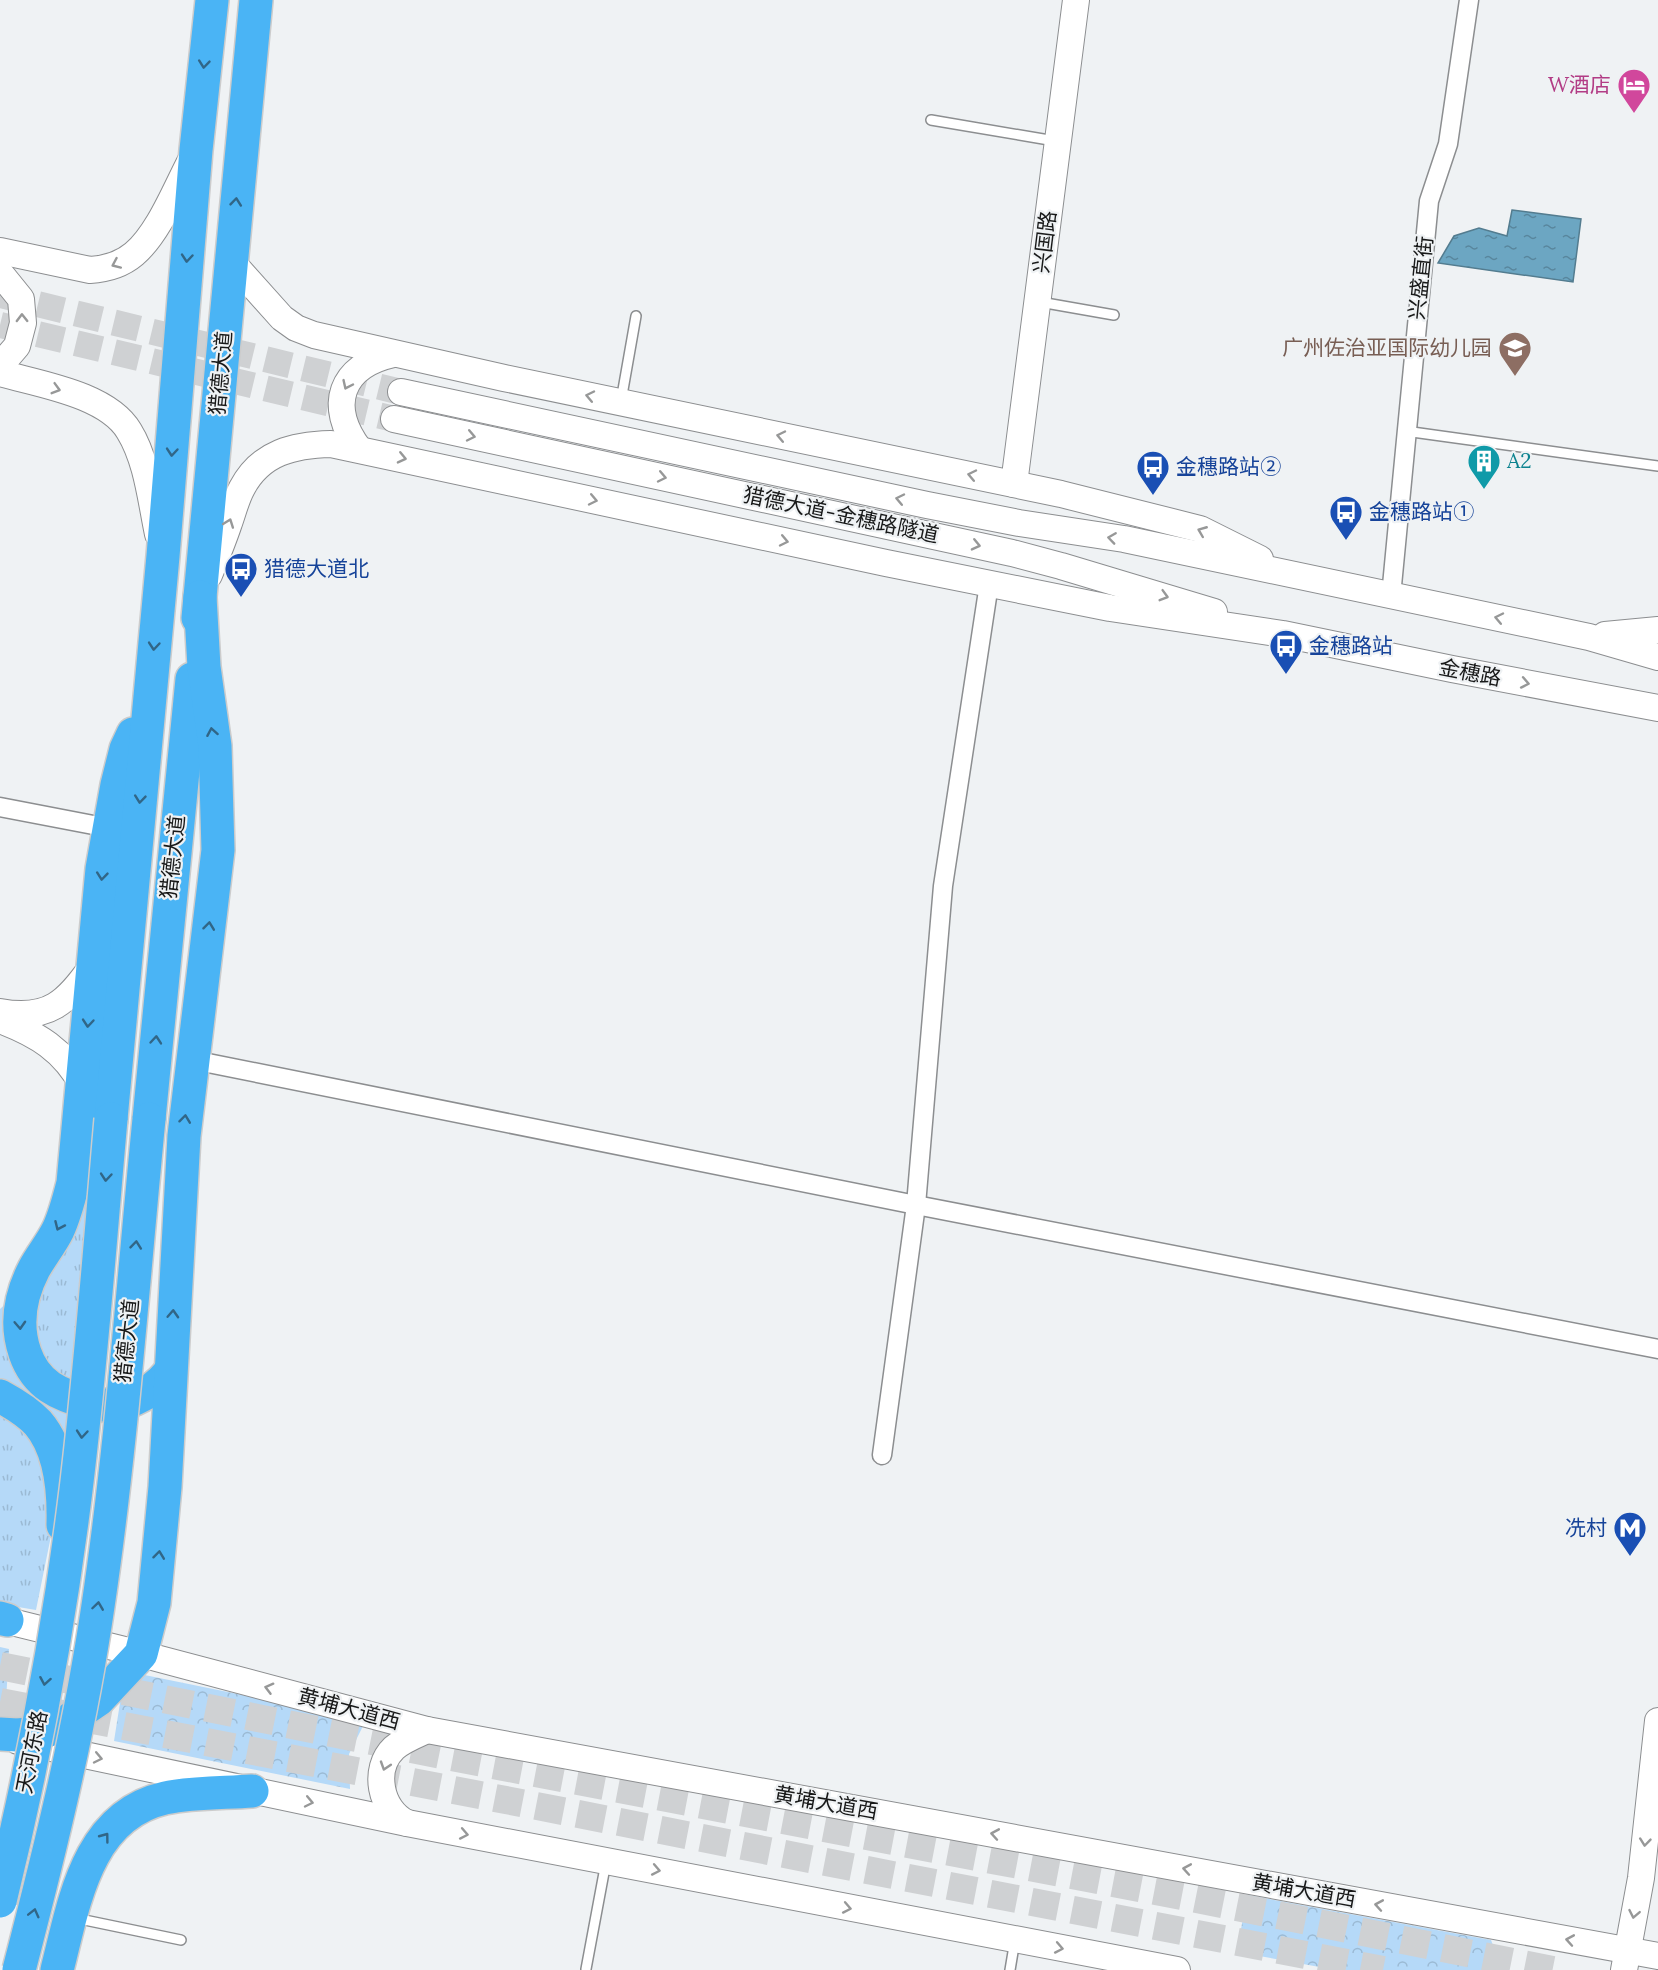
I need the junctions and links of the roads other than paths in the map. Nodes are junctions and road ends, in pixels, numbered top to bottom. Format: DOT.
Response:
graph roads {
  1 [pos="1076,0"];
  2 [pos="1468,0"];
  3 [pos="211,2"];
  4 [pos="256,2"];
  5 [pos="931,120"];
  6 [pos="1058,141"];
  7 [pos="196,150"];
  8 [pos="0,251"];
  9 [pos="231,261"];
  10 [pos="0,273"];
  11 [pos="1037,302"];
  12 [pos="1114,315"];
  13 [pos="636,316"];
  14 [pos="393,354"];
  15 [pos="0,359"];
  16 [pos="0,373"];
  17 [pos="401,392"];
  18 [pos="621,403"];
  19 [pos="394,419"];
  20 [pos="1405,431"];
  21 [pos="360,449"];
  22 [pos="1658,466"];
  23 [pos="1014,484"];
  24 [pos="163,556"];
  25 [pos="1293,575"];
  26 [pos="989,584"];
  27 [pos="1391,596"];
  28 [pos="200,597"];
  29 [pos="1658,630"];
  30 [pos="1283,634"];
  31 [pos="1589,637"];
  32 [pos="1658,657"];
  33 [pos="150,699"];
  34 [pos="1658,708"];
  35 [pos="0,807"];
  36 [pos="109,828"];
  37 [pos="93,964"];
  38 [pos="0,1012"];
  39 [pos="0,1020"];
  40 [pos="193,1060"];
  41 [pos="83,1086"];
  42 [pos="916,1205"];
  43 [pos="34,1269"];
  44 [pos="0,1298"];
  45 [pos="1658,1349"];
  46 [pos="170,1372"];
  47 [pos="0,1396"];
  48 [pos="882,1455"];
  49 [pos="59,1603"];
  50 [pos="2,1619"];
  51 [pos="141,1654"];
  52 [pos="81,1705"];
  53 [pos="1658,1721"];
  54 [pos="427,1730"];
  55 [pos="0,1736"];
  56 [pos="252,1791"];
  57 [pos="407,1823"];
  58 [pos="0,1842"];
  59 [pos="606,1860"];
  60 [pos="0,1901"];
  61 [pos="74,1907"];
  62 [pos="181,1940"];
  63 [pos="1016,1940"];
  64 [pos="1658,1956"];
  65 [pos="1626,1960"];
  66 [pos="586,1969"];
  67 [pos="1168,1969"];
  68 [pos="20,1970"];
  69 [pos="57,1970"];
  70 [pos="1010,1970"];
  1 -- 6 [label="main road, 兴国路"];
  2 -- 20 [label="street, 兴盛直街"];
  3 -- 7 [label="highway, 猎德大道, one-way"];
  9 -- 4 [label="highway, 猎德大道, one-way"];
  5 -- 6 [label="lane"];
  6 -- 11 [label="main road, 兴国路"];
  7 -- 8 [label="main road, one-way"];
  7 -- 24 [label="highway, 猎德大道, one-way"];
  9 -- 14 [label="main road"];
  9 -- 28 [label="highway, 猎德大道"];
  15 -- 10 [label="main road, one-way"];
  11 -- 12 [label="lane"];
  11 -- 23 [label="main road, 兴国路"];
  13 -- 18 [label="lane"];
  18 -- 14 [label="main road, one-way"];
  14 -- 21 [label="main road, one-way"];
  16 -- 24 [label="main road, one-way"];
  25 -- 17 [label="main road, 猎德大道-金穗路隧道, one-way"];
  23 -- 18 [label="main road, one-way"];
  19 -- 30 [label="main road, 猎德大道-金穗路隧道, one-way"];
  20 -- 22 [label="lane"];
  20 -- 27 [label="street, 兴盛直街"];
  21 -- 26 [label="main road, one-way"];
  28 -- 21 [label="main road, one-way"];
  25 -- 23 [label="main road, one-way"];
  24 -- 33 [label="highway, 猎德大道, one-way"];
  25 -- 27 [label="main road"];
  26 -- 30 [label="main road"];
  26 -- 42 [label="street"];
  31 -- 27 [label="main road, one-way"];
  40 -- 28 [label="highway, one-way"];
  52 -- 28 [label="highway, 猎德大道, one-way, bridge"];
  29 -- 31 [label="main road"];
  30 -- 34 [label="main road, 金穗路, one-way"];
  31 -- 32 [label="main road"];
  33 -- 36 [label="highway"];
  33 -- 49 [label="highway, 猎德大道, one-way, bridge"];
  35 -- 36 [label="street"];
  36 -- 37 [label="highway, one-way"];
  37 -- 38 [label="main road"];
  37 -- 41 [label="highway, one-way"];
  39 -- 41 [label="main road"];
  40 -- 42 [label="street"];
  46 -- 40 [label="highway, one-way"];
  41 -- 43 [label="highway, one-way"];
  42 -- 45 [label="street"];
  42 -- 48 [label="street"];
  43 -- 44 [label="highway"];
  43 -- 46 [label="highway, one-way"];
  51 -- 46 [label="highway, one-way"];
  47 -- 49 [label="highway, bridge"];
  49 -- 60 [label="highway, 天河东路, one-way, bridge"];
  50 -- 51 [label="main road, 黄埔大道西"];
  54 -- 51 [label="main road, 黄埔大道西, one-way"];
  51 -- 55 [label="highway"];
  68 -- 52 [label="highway, 天河东路, one-way, bridge"];
  53 -- 65 [label="main road, one-way"];
  54 -- 57 [label="main road, one-way"];
  65 -- 54 [label="main road, 黄埔大道西, one-way"];
  55 -- 56 [label="main road, one-way"];
  56 -- 57 [label="main road, one-way"];
  61 -- 56 [label="highway, one-way"];
  57 -- 59 [label="main road, one-way"];
  58 -- 61 [label="highway"];
  59 -- 63 [label="main road, one-way"];
  59 -- 66 [label="lane"];
  61 -- 62 [label="lane"];
  61 -- 69 [label="highway"];
  63 -- 67 [label="main road, one-way"];
  63 -- 70 [label="lane"];
  64 -- 65 [label="main road, 黄埔大道西"];
}
